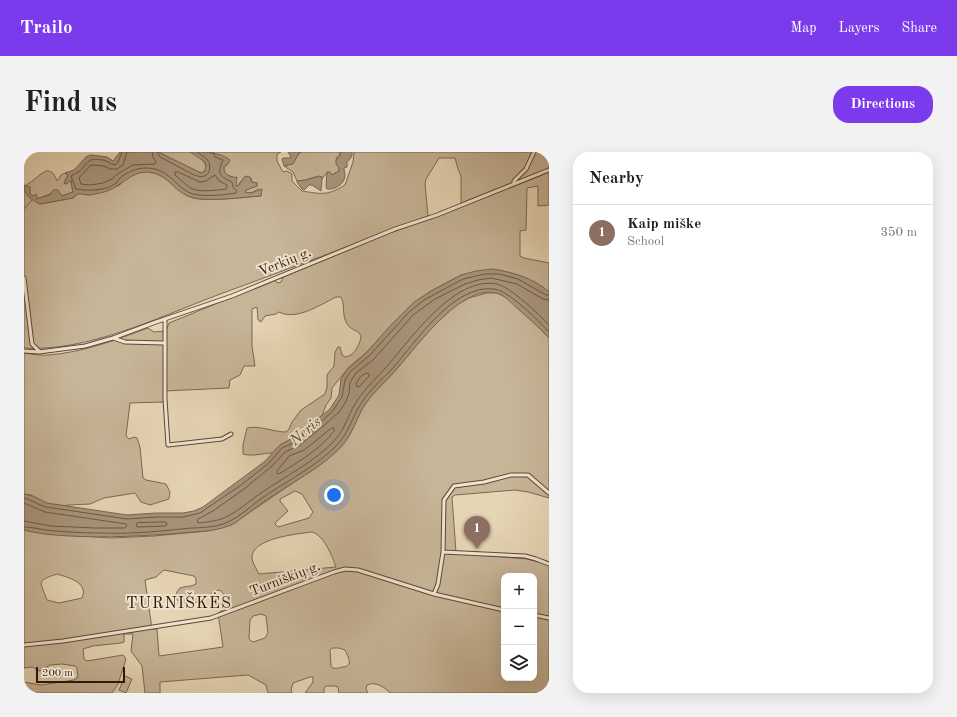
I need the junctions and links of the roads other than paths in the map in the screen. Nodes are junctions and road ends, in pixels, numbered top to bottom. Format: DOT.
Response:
graph roads {
  1 [pos="534,152"];
  2 [pos="549,170"];
  3 [pos="514,184"];
  4 [pos="24,278"];
  5 [pos="164,319"];
  6 [pos="113,338"];
  7 [pos="164,342"];
  8 [pos="32,344"];
  9 [pos="25,351"];
  10 [pos="39,352"];
  11 [pos="231,434"];
  12 [pos="549,493"];
  13 [pos="443,552"];
  14 [pos="549,564"];
  15 [pos="434,594"];
  16 [pos="501,609"];
  17 [pos="537,616"];
  18 [pos="549,618"];
  19 [pos="24,645"];
  1 -- 3 [label="street"];
  2 -- 3 [label="street, Verkių g."];
  3 -- 5 [label="street, Verkių g."];
  4 -- 8 [label="street"];
  5 -- 6 [label="street, Verkių g."];
  5 -- 7 [label="street"];
  6 -- 7 [label="street"];
  6 -- 10 [label="street, Verkių g."];
  7 -- 11 [label="street"];
  8 -- 9 [label="street"];
  8 -- 10 [label="street"];
  9 -- 10 [label="street, Verkių g."];
  12 -- 13 [label="street"];
  13 -- 14 [label="street"];
  13 -- 15 [label="street"];
  15 -- 16 [label="street, Turniškių g."];
  15 -- 19 [label="street, Turniškių g."];
  17 -- 18 [label="street"];
}
